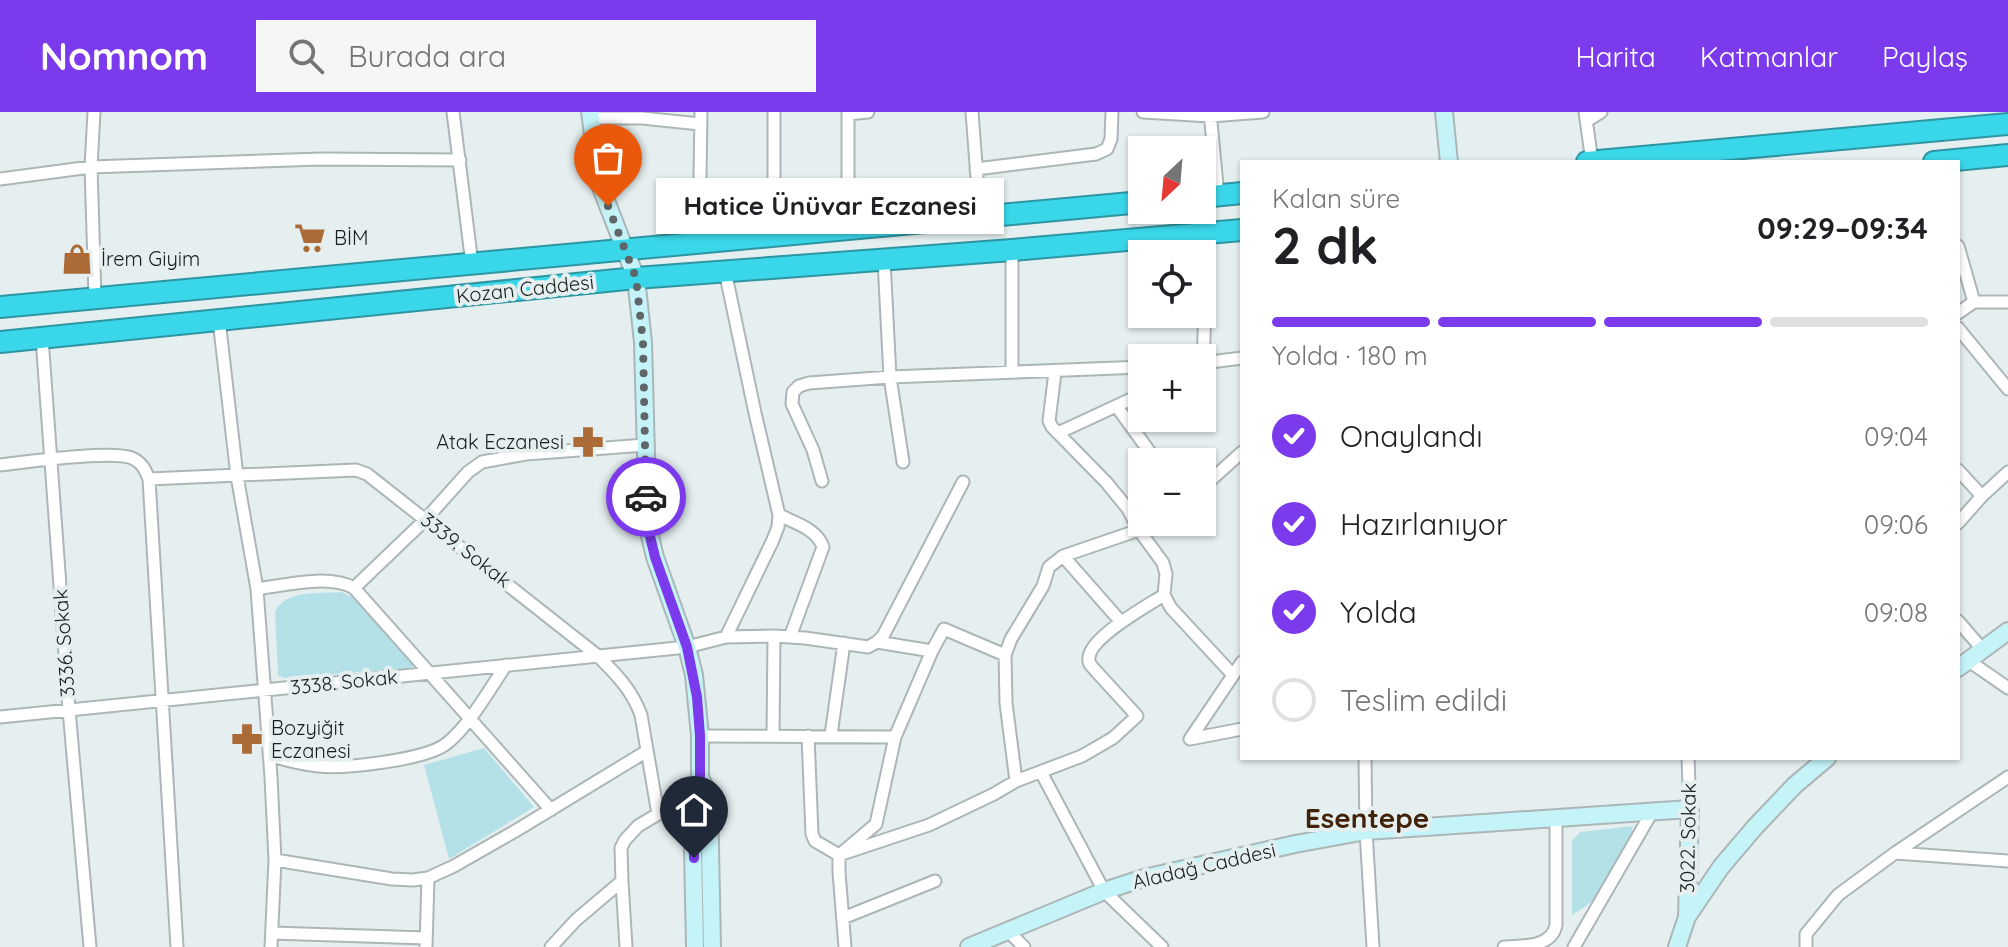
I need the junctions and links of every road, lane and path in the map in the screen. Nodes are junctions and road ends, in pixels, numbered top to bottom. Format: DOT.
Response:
graph roads {
  1 [pos="94,112"];
  2 [pos="453,112"];
  3 [pos="774,112"];
  4 [pos="868,112"];
  5 [pos="972,112"];
  6 [pos="1112,112"];
  7 [pos="1143,112"];
  8 [pos="1263,112"];
  9 [pos="1444,112"];
  10 [pos="1601,112"];
  11 [pos="848,113"];
  12 [pos="1210,114"];
  13 [pos="590,115"];
  14 [pos="642,115"];
  15 [pos="1586,116"];
  16 [pos="701,118"];
  17 [pos="2008,124"];
  18 [pos="1210,136"];
  19 [pos="2008,155"];
  20 [pos="460,160"];
  21 [pos="1449,160"];
  22 [pos="1590,160"];
  23 [pos="1612,160"];
  24 [pos="1956,160"];
  25 [pos="91,167"];
  26 [pos="976,169"];
  27 [pos="0,179"];
  28 [pos="1240,193"];
  29 [pos="1216,195"];
  30 [pos="1128,203"];
  31 [pos="980,217"];
  32 [pos="848,229"];
  33 [pos="1240,230"];
  34 [pos="1208,233"];
  35 [pos="774,235"];
  36 [pos="699,242"];
  37 [pos="624,248"];
  38 [pos="1012,250"];
  39 [pos="1960,253"];
  40 [pos="884,260"];
  41 [pos="472,264"];
  42 [pos="725,271"];
  43 [pos="636,278"];
  44 [pos="95,297"];
  45 [pos="1974,302"];
  46 [pos="2008,302"];
  47 [pos="0,307"];
  48 [pos="1960,312"];
  49 [pos="219,320"];
  50 [pos="1960,330"];
  51 [pos="42,338"];
  52 [pos="0,342"];
  53 [pos="1203,344"];
  54 [pos="1240,358"];
  55 [pos="1216,361"];
  56 [pos="1128,368"];
  57 [pos="1012,372"];
  58 [pos="1055,372"];
  59 [pos="890,377"];
  60 [pos="2008,389"];
  61 [pos="1128,401"];
  62 [pos="1117,407"];
  63 [pos="1058,433"];
  64 [pos="645,445"];
  65 [pos="1147,448"];
  66 [pos="1240,454"];
  67 [pos="50,459"];
  68 [pos="903,462"];
  69 [pos="0,465"];
  70 [pos="1960,472"];
  71 [pos="2008,472"];
  72 [pos="1216,475"];
  73 [pos="237,476"];
  74 [pos="149,479"];
  75 [pos="822,481"];
  76 [pos="963,482"];
  77 [pos="1982,496"];
  78 [pos="1128,509"];
  79 [pos="1962,509"];
  80 [pos="779,515"];
  81 [pos="426,519"];
  82 [pos="1128,534"];
  83 [pos="1143,536"];
  84 [pos="1063,556"];
  85 [pos="354,588"];
  86 [pos="257,589"];
  87 [pos="1164,595"];
  88 [pos="1121,622"];
  89 [pos="1960,623"];
  90 [pos="2008,631"];
  91 [pos="774,636"];
  92 [pos="726,637"];
  93 [pos="790,637"];
  94 [pos="877,642"];
  95 [pos="844,643"];
  96 [pos="687,647"];
  97 [pos="1983,650"];
  98 [pos="932,651"];
  99 [pos="1005,655"];
  100 [pos="598,656"];
  101 [pos="1963,664"];
  102 [pos="506,665"];
  103 [pos="1240,665"];
  104 [pos="429,673"];
  105 [pos="1233,675"];
  106 [pos="2008,688"];
  107 [pos="264,690"];
  108 [pos="162,701"];
  109 [pos="69,710"];
  110 [pos="0,717"];
  111 [pos="469,718"];
  112 [pos="1240,729"];
  113 [pos="831,735"];
  114 [pos="700,736"];
  115 [pos="773,736"];
  116 [pos="808,736"];
  117 [pos="895,737"];
  118 [pos="647,751"];
  119 [pos="269,755"];
  120 [pos="1365,760"];
  121 [pos="1825,760"];
  122 [pos="1688,764"];
  123 [pos="1041,772"];
  124 [pos="700,777"];
  125 [pos="2008,777"];
  126 [pos="1016,781"];
  127 [pos="692,800"];
  128 [pos="1690,809"];
  129 [pos="551,810"];
  130 [pos="1652,812"];
  131 [pos="658,814"];
  132 [pos="1556,819"];
  133 [pos="1366,831"];
  134 [pos="1895,853"];
  135 [pos="839,855"];
  136 [pos="275,860"];
  137 [pos="2008,861"];
  138 [pos="428,878"];
  139 [pos="622,881"];
  140 [pos="935,881"];
  141 [pos="1104,891"];
  142 [pos="1687,917"];
  143 [pos="843,918"];
  144 [pos="1007,930"];
  145 [pos="272,933"];
  146 [pos="426,943"];
  147 [pos="90,947"];
  148 [pos="177,947"];
  149 [pos="271,947"];
  150 [pos="551,947"];
  151 [pos="626,947"];
  152 [pos="695,947"];
  153 [pos="712,947"];
  154 [pos="845,947"];
  155 [pos="969,947"];
  156 [pos="1024,947"];
  157 [pos="1162,947"];
  158 [pos="1373,947"];
  159 [pos="1504,947"];
  160 [pos="1574,947"];
  161 [pos="1677,947"];
  162 [pos="1806,947"];
  1 -- 25 [label="street"];
  2 -- 20 [label="street"];
  3 -- 35 [label="street"];
  4 -- 11 [label="street"];
  5 -- 26 [label="street"];
  6 -- 26 [label="street"];
  7 -- 12 [label="street"];
  8 -- 12 [label="street"];
  9 -- 21 [label="main road"];
  10 -- 15 [label="street"];
  11 -- 32 [label="street"];
  12 -- 18 [label="street"];
  13 -- 14 [label="street"];
  13 -- 37 [label="main road"];
  14 -- 16 [label="street"];
  15 -- 22 [label="street"];
  16 -- 36 [label="street"];
  17 -- 23 [label="highway"];
  19 -- 24 [label="highway"];
  20 -- 25 [label="street"];
  20 -- 41 [label="street"];
  25 -- 27 [label="street"];
  25 -- 44 [label="street"];
  26 -- 31 [label="street"];
  28 -- 29 [label="highway"];
  30 -- 31 [label="highway, Kozan Caddesi"];
  31 -- 32 [label="highway, Kozan Caddesi"];
  32 -- 35 [label="highway, Kozan Caddesi"];
  33 -- 34 [label="highway, Kozan Caddesi"];
  34 -- 38 [label="highway, Kozan Caddesi"];
  34 -- 53 [label="street"];
  35 -- 36 [label="highway, Kozan Caddesi"];
  36 -- 37 [label="highway, Kozan Caddesi"];
  37 -- 41 [label="highway, Kozan Caddesi"];
  37 -- 43 [label="main road"];
  38 -- 40 [label="highway, Kozan Caddesi"];
  38 -- 57 [label="street"];
  39 -- 45 [label="street"];
  40 -- 42 [label="highway, Kozan Caddesi"];
  40 -- 59 [label="street"];
  41 -- 44 [label="highway, Kozan Caddesi"];
  42 -- 43 [label="highway, Kozan Caddesi"];
  42 -- 80 [label="street"];
  43 -- 49 [label="highway, Kozan Caddesi"];
  43 -- 64 [label="main road"];
  44 -- 47 [label="highway, Kozan Caddesi"];
  45 -- 46 [label="street"];
  45 -- 48 [label="street"];
  49 -- 51 [label="highway, Kozan Caddesi"];
  49 -- 73 [label="street"];
  50 -- 60 [label="street"];
  51 -- 52 [label="highway, Kozan Caddesi"];
  51 -- 67 [label="street, 3336. Sokak"];
  54 -- 55 [label="street"];
  56 -- 58 [label="street"];
  57 -- 58 [label="street"];
  57 -- 59 [label="street"];
  58 -- 63 [label="street"];
  59 -- 68 [label="street"];
  59 -- 75 [label="street"];
  61 -- 62 [label="street"];
  62 -- 63 [label="street"];
  62 -- 65 [label="street"];
  63 -- 78 [label="street"];
  64 -- 81 [label="street"];
  64 -- 96 [label="main road"];
  66 -- 72 [label="street"];
  67 -- 69 [label="street"];
  67 -- 74 [label="street"];
  67 -- 109 [label="street, 3336. Sokak"];
  70 -- 77 [label="street"];
  71 -- 77 [label="street"];
  73 -- 74 [label="street, 3339. Sokak"];
  73 -- 81 [label="street, 3339. Sokak"];
  73 -- 86 [label="street"];
  74 -- 108 [label="street"];
  76 -- 94 [label="street"];
  77 -- 79 [label="street"];
  80 -- 92 [label="street"];
  80 -- 93 [label="street"];
  81 -- 85 [label="street"];
  81 -- 100 [label="street, 3339. Sokak"];
  82 -- 84 [label="street"];
  83 -- 87 [label="street"];
  84 -- 88 [label="street"];
  84 -- 99 [label="street"];
  85 -- 86 [label="street"];
  85 -- 104 [label="street"];
  86 -- 107 [label="street"];
  87 -- 88 [label="street"];
  87 -- 105 [label="street"];
  88 -- 123 [label="street"];
  89 -- 97 [label="street"];
  90 -- 97 [label="main road"];
  91 -- 92 [label="street, 3338. Sokak"];
  91 -- 93 [label="street, 3338. Sokak"];
  91 -- 115 [label="street"];
  92 -- 96 [label="street, 3338. Sokak"];
  93 -- 95 [label="street, 3338. Sokak"];
  94 -- 95 [label="street, 3338. Sokak"];
  94 -- 98 [label="street, 3338. Sokak"];
  95 -- 113 [label="street"];
  96 -- 100 [label="street, 3338. Sokak"];
  96 -- 114 [label="main road"];
  97 -- 101 [label="main road"];
  98 -- 99 [label="street"];
  98 -- 117 [label="street"];
  99 -- 126 [label="street"];
  100 -- 102 [label="street, 3338. Sokak"];
  100 -- 118 [label="street, 3339. Sokak"];
  101 -- 106 [label="street"];
  102 -- 104 [label="street, 3338. Sokak"];
  102 -- 111 [label="street"];
  103 -- 105 [label="street"];
  104 -- 107 [label="street, 3338. Sokak"];
  104 -- 111 [label="street"];
  105 -- 112 [label="street"];
  107 -- 108 [label="street, 3338. Sokak"];
  107 -- 119 [label="street"];
  108 -- 109 [label="street, 3338. Sokak"];
  108 -- 148 [label="street"];
  109 -- 110 [label="street, 3338. Sokak"];
  109 -- 147 [label="street, 3336. Sokak"];
  111 -- 119 [label="street"];
  111 -- 129 [label="street"];
  113 -- 116 [label="street"];
  113 -- 117 [label="street"];
  114 -- 115 [label="street"];
  114 -- 124 [label="main road"];
  115 -- 116 [label="street"];
  116 -- 135 [label="street"];
  117 -- 135 [label="street"];
  118 -- 129 [label="street"];
  118 -- 131 [label="street, 3339. Sokak"];
  119 -- 136 [label="street"];
  120 -- 133 [label="street"];
  121 -- 142 [label="main road"];
  122 -- 128 [label="street, 3022. Sokak"];
  123 -- 126 [label="street"];
  123 -- 141 [label="street"];
  124 -- 127 [label="main road"];
  124 -- 153 [label="main road"];
  125 -- 134 [label="street"];
  126 -- 135 [label="street"];
  127 -- 131 [label="street"];
  127 -- 152 [label="main road"];
  128 -- 130 [label="main road, Aladağ Caddesi"];
  128 -- 142 [label="main road, 3022. Sokak"];
  129 -- 138 [label="street"];
  130 -- 132 [label="main road, Aladağ Caddesi"];
  130 -- 160 [label="street"];
  131 -- 139 [label="street"];
  132 -- 133 [label="main road, Aladağ Caddesi"];
  132 -- 159 [label="street"];
  133 -- 141 [label="main road, Aladağ Caddesi"];
  133 -- 158 [label="street"];
  134 -- 137 [label="street"];
  134 -- 162 [label="street"];
  135 -- 143 [label="street"];
  136 -- 138 [label="street"];
  136 -- 145 [label="street"];
  138 -- 146 [label="street"];
  139 -- 150 [label="street"];
  139 -- 151 [label="street"];
  140 -- 143 [label="street"];
  141 -- 144 [label="main road, Aladağ Caddesi"];
  141 -- 157 [label="street"];
  142 -- 161 [label="main road"];
  143 -- 154 [label="street"];
  144 -- 155 [label="main road, Aladağ Caddesi"];
  144 -- 156 [label="street"];
  145 -- 146 [label="street"];
  145 -- 149 [label="street"];
}
